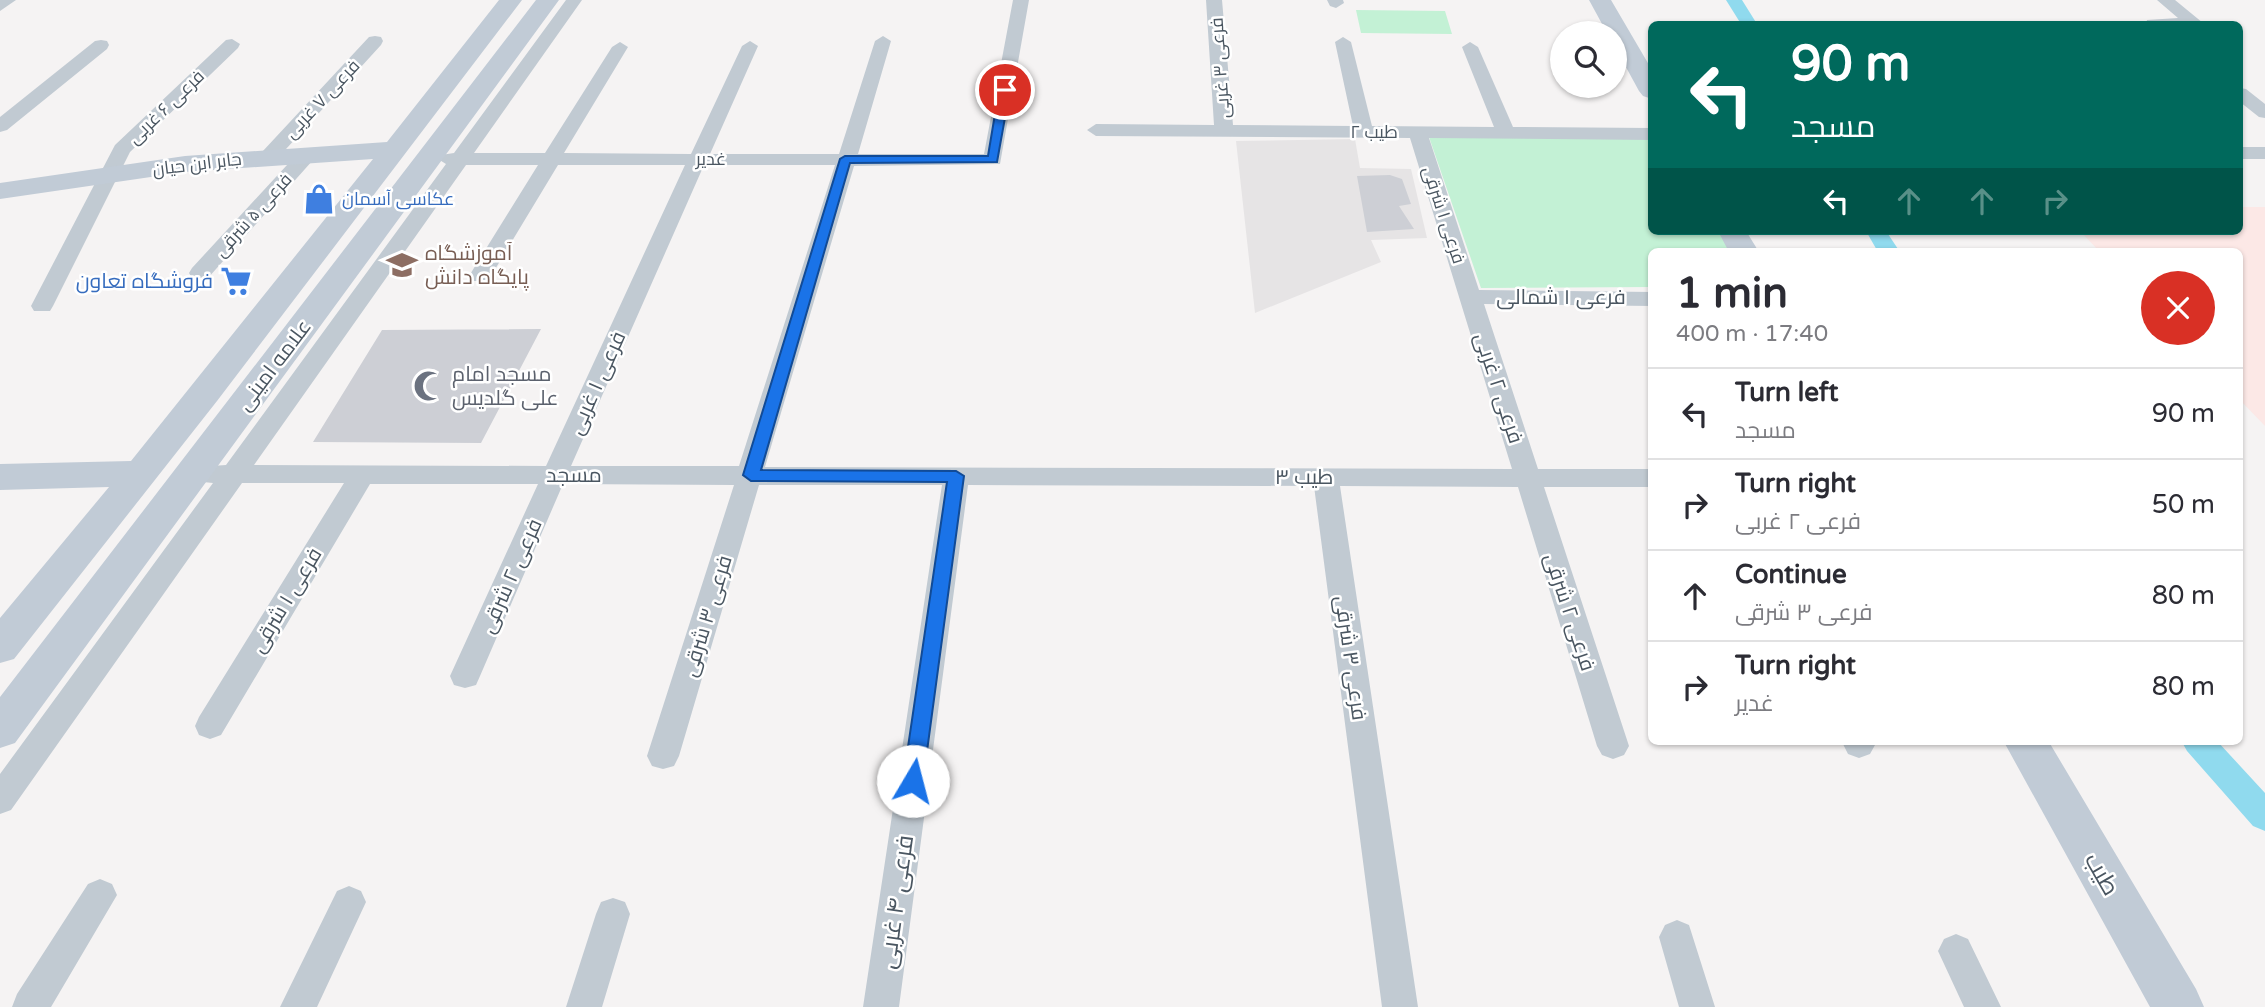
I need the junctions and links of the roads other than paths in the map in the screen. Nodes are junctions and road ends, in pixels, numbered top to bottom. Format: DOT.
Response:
graph roads {
  1 [pos="8,0"];
  2 [pos="511,0"];
  3 [pos="548,0"];
  4 [pos="574,0"];
  5 [pos="1021,0"];
  6 [pos="1600,0"];
  7 [pos="2165,0"];
  8 [pos="1215,3"];
  9 [pos="0,6"];
  10 [pos="2192,21"];
  11 [pos="375,41"];
  12 [pos="883,41"];
  13 [pos="1343,42"];
  14 [pos="101,44"];
  15 [pos="232,44"];
  16 [pos="750,46"];
  17 [pos="620,47"];
  18 [pos="1470,47"];
  19 [pos="1648,84"];
  20 [pos="2243,95"];
  21 [pos="2265,113"];
  22 [pos="0,125"];
  23 [pos="1096,130"];
  24 [pos="1224,131"];
  25 [pos="1364,132"];
  26 [pos="1418,132"];
  27 [pos="1506,133"];
  28 [pos="1648,134"];
  29 [pos="395,149"];
  30 [pos="2243,153"];
  31 [pos="2265,153"];
  32 [pos="269,156"];
  33 [pos="306,156"];
  34 [pos="444,159"];
  35 [pos="550,159"];
  36 [pos="698,159"];
  37 [pos="845,159"];
  38 [pos="108,176"];
  39 [pos="0,191"];
  40 [pos="200,273"];
  41 [pos="480,276"];
  42 [pos="1471,297"];
  43 [pos="1648,298"];
  44 [pos="42,306"];
  45 [pos="140,473"];
  46 [pos="192,474"];
  47 [pos="234,474"];
  48 [pos="362,474"];
  49 [pos="556,475"];
  50 [pos="751,475"];
  51 [pos="956,476"];
  52 [pos="0,477"];
  53 [pos="1326,477"];
  54 [pos="1528,478"];
  55 [pos="1648,478"];
  56 [pos="0,647"];
  57 [pos="465,676"];
  58 [pos="210,726"];
  59 [pos="0,730"];
  60 [pos="2028,745"];
  61 [pos="1612,746"];
  62 [pos="663,756"];
  63 [pos="0,800"];
  64 [pos="1376,839"];
  65 [pos="100,895"];
  66 [pos="349,902"];
  67 [pos="613,914"];
  68 [pos="1677,937"];
  69 [pos="1955,951"];
  70 [pos="30,1007"];
  71 [pos="298,1007"];
  72 [pos="584,1007"];
  73 [pos="881,1007"];
  74 [pos="1400,1007"];
  75 [pos="1697,1007"];
  76 [pos="1983,1007"];
  77 [pos="2178,1007"];
  1 -- 9 [label="street"];
  2 -- 29 [label="main road, علامه امینی"];
  3 -- 34 [label="main road, علامه امینی"];
  4 -- 34 [label="street"];
  5 -- 37 [label="street, غدیر"];
  6 -- 19 [label="main road"];
  7 -- 10 [label="street"];
  8 -- 24 [label="street, فرعی ۳ غربی"];
  11 -- 32 [label="street, فرعی ۷ غربی"];
  12 -- 37 [label="street"];
  13 -- 25 [label="street"];
  14 -- 22 [label="street"];
  15 -- 38 [label="street, فرعی ۶ غربی"];
  16 -- 36 [label="street"];
  17 -- 35 [label="street"];
  18 -- 27 [label="street"];
  20 -- 21 [label="street"];
  23 -- 24 [label="street, طیب ۲"];
  24 -- 25 [label="street, طیب ۲"];
  25 -- 26 [label="street, طیب ۲"];
  26 -- 27 [label="street, طیب ۲"];
  26 -- 42 [label="street, فرعی ۱ شرقی"];
  27 -- 28 [label="street, طیب ۲"];
  29 -- 33 [label="main road, جابر ابن حیان"];
  29 -- 45 [label="main road, علامه امینی"];
  30 -- 31 [label="street"];
  32 -- 33 [label="main road, جابر ابن حیان"];
  32 -- 38 [label="main road, جابر ابن حیان"];
  33 -- 40 [label="street, فرعی ۵ شرقی"];
  34 -- 35 [label="street, غدیر"];
  34 -- 46 [label="main road, علامه امینی"];
  34 -- 47 [label="street"];
  35 -- 36 [label="street, غدیر"];
  35 -- 41 [label="street"];
  36 -- 37 [label="street, غدیر"];
  36 -- 49 [label="street, فرعی ۱ غربی"];
  37 -- 50 [label="street"];
  38 -- 39 [label="main road, جابر ابن حیان"];
  38 -- 44 [label="street, فرعی ۶ غربی"];
  42 -- 43 [label="street, فرعی ۱ شمالی"];
  42 -- 54 [label="street, فرعی ۲ غربی"];
  45 -- 52 [label="main road"];
  45 -- 56 [label="main road, علامه امینی"];
  46 -- 47 [label="street, مسجد"];
  46 -- 59 [label="main road, علامه امینی"];
  47 -- 48 [label="street, مسجد"];
  47 -- 63 [label="street"];
  48 -- 49 [label="street, مسجد"];
  48 -- 58 [label="street, فرعی ۱ شرقی"];
  49 -- 50 [label="street, مسجد"];
  49 -- 57 [label="street, فرعی ۲ شرقی"];
  50 -- 51 [label="street, مسجد"];
  50 -- 62 [label="street, فرعی ۳ شرقی"];
  51 -- 53 [label="street, طیب ۳"];
  51 -- 73 [label="street, فرعی ۴ غربی"];
  53 -- 54 [label="street, طیب ۳"];
  53 -- 64 [label="street, فرعی ۳ شرقی"];
  54 -- 55 [label="street, طیب ۳"];
  54 -- 61 [label="street, فرعی ۲ شرقی"];
  60 -- 77 [label="main road, طیب"];
  64 -- 74 [label="street"];
  65 -- 70 [label="street"];
  66 -- 71 [label="street"];
  67 -- 72 [label="street"];
  68 -- 75 [label="street"];
  69 -- 76 [label="street"];
}
